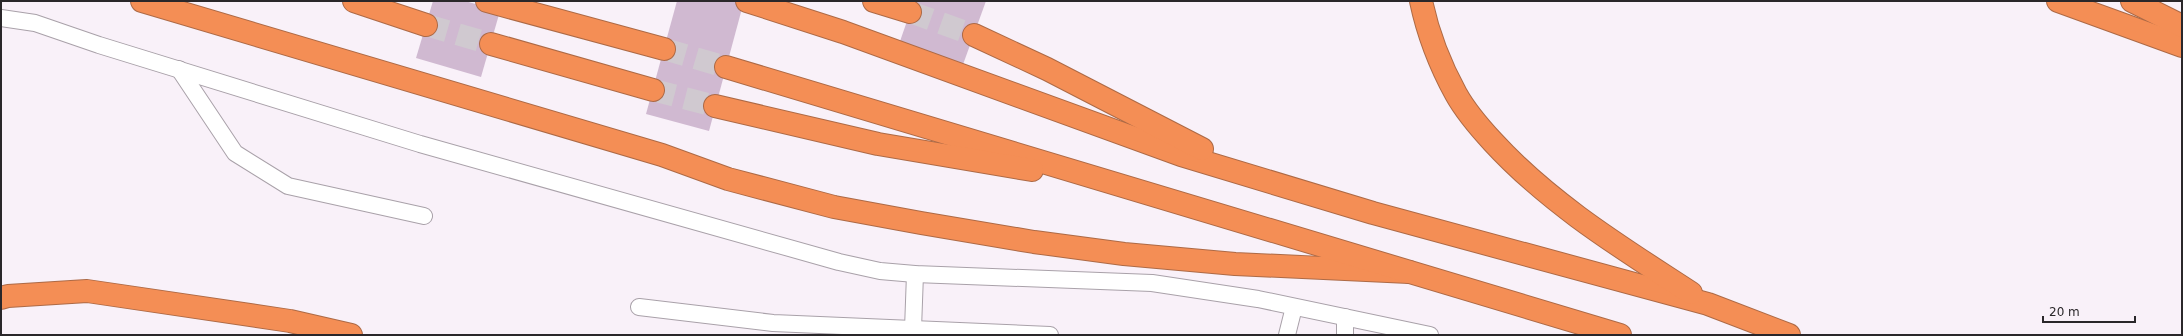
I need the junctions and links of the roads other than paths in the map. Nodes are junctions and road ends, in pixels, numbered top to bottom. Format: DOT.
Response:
graph roads {
  1 [pos="142,1"];
  2 [pos="354,1"];
  3 [pos="487,1"];
  4 [pos="747,1"];
  5 [pos="874,1"];
  6 [pos="1421,1"];
  7 [pos="2058,1"];
  8 [pos="2132,1"];
  9 [pos="910,12"];
  10 [pos="1,18"];
  11 [pos="426,25"];
  12 [pos="2182,26"];
  13 [pos="974,35"];
  14 [pos="491,44"];
  15 [pos="2182,46"];
  16 [pos="664,49"];
  17 [pos="726,67"];
  18 [pos="179,69"];
  19 [pos="653,90"];
  20 [pos="715,106"];
  21 [pos="1106,181"];
  22 [pos="1289,187"];
  23 [pos="424,216"];
  24 [pos="1409,272"];
  25 [pos="915,274"];
  26 [pos="1,298"];
  27 [pos="1708,304"];
  28 [pos="639,307"];
  29 [pos="1294,307"];
  30 [pos="1345,317"];
  31 [pos="912,329"];
  32 [pos="351,335"];
  33 [pos="1050,335"];
  34 [pos="1287,335"];
  35 [pos="1346,335"];
  36 [pos="1430,335"];
  37 [pos="1620,335"];
  38 [pos="1789,335"];
  1 -- 24 [label="highway"];
  2 -- 11 [label="highway"];
  3 -- 16 [label="highway"];
  4 -- 22 [label="highway"];
  5 -- 9 [label="highway"];
  6 -- 27 [label="highway"];
  7 -- 15 [label="highway"];
  8 -- 12 [label="highway"];
  10 -- 18 [label="lane"];
  13 -- 22 [label="highway"];
  14 -- 19 [label="highway"];
  17 -- 21 [label="highway"];
  18 -- 23 [label="lane"];
  18 -- 25 [label="lane"];
  20 -- 21 [label="highway"];
  21 -- 24 [label="highway"];
  22 -- 27 [label="highway"];
  24 -- 37 [label="highway"];
  25 -- 29 [label="lane"];
  25 -- 31 [label="lane"];
  26 -- 32 [label="highway"];
  27 -- 38 [label="highway"];
  28 -- 31 [label="lane"];
  29 -- 30 [label="lane"];
  29 -- 34 [label="lane"];
  30 -- 35 [label="lane"];
  30 -- 36 [label="lane"];
  31 -- 33 [label="lane"];
}
